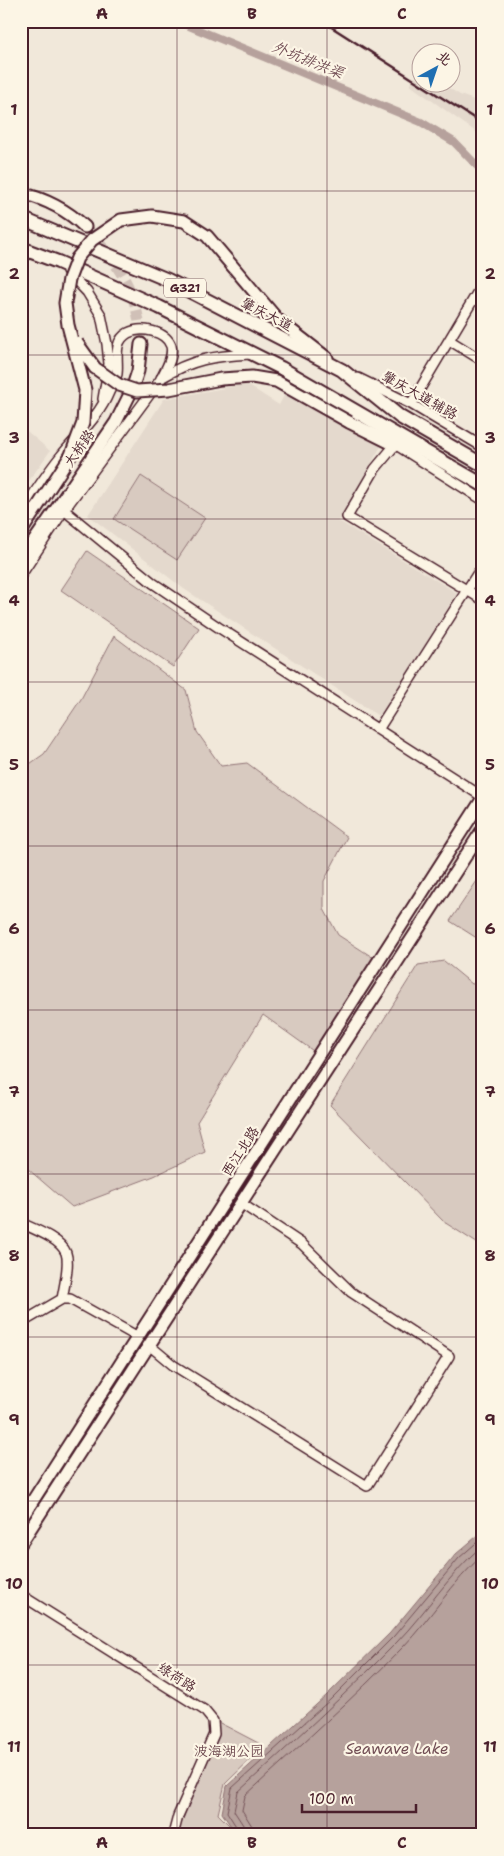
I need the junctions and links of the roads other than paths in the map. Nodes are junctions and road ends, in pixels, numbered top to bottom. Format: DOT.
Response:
graph roads {
  1 [pos="21,193"];
  2 [pos="21,218"];
  3 [pos="85,227"];
  4 [pos="21,248"];
  5 [pos="58,262"];
  6 [pos="483,283"];
  7 [pos="68,325"];
  8 [pos="449,340"];
  9 [pos="141,344"];
  10 [pos="252,354"];
  11 [pos="483,361"];
  12 [pos="342,370"];
  13 [pos="160,379"];
  14 [pos="344,403"];
  15 [pos="411,404"];
  16 [pos="101,407"];
  17 [pos="395,445"];
  18 [pos="483,447"];
  19 [pos="483,465"];
  20 [pos="483,485"];
  21 [pos="483,500"];
  22 [pos="64,510"];
  23 [pos="21,513"];
  24 [pos="21,532"];
  25 [pos="21,560"];
  26 [pos="483,564"];
  27 [pos="21,575"];
  28 [pos="467,590"];
  29 [pos="483,600"];
  30 [pos="379,728"];
  31 [pos="483,798"];
  32 [pos="483,829"];
  33 [pos="262,1144"];
  34 [pos="275,1152"];
  35 [pos="242,1204"];
  36 [pos="21,1224"];
  37 [pos="62,1299"];
  38 [pos="21,1323"];
  39 [pos="138,1337"];
  40 [pos="149,1345"];
  41 [pos="21,1519"];
  42 [pos="21,1544"];
  43 [pos="21,1595"];
  44 [pos="173,1835"];
  1 -- 3 [label="main road"];
  2 -- 12 [label="highway, 肇庆大道 / G321"];
  4 -- 5 [label="highway, G321"];
  5 -- 10 [label="highway, G321"];
  5 -- 16 [label="street"];
  6 -- 8 [label="street"];
  7 -- 12 [label="main road, bridge"];
  7 -- 17 [label="main road, bridge"];
  7 -- 24 [label="main road, bridge"];
  8 -- 11 [label="street"];
  8 -- 15 [label="street"];
  9 -- 25 [label="main road, 大桥路"];
  10 -- 13 [label="street"];
  10 -- 14 [label="highway, G321"];
  12 -- 15 [label="street, 肇庆大道辅路"];
  12 -- 19 [label="highway, 肇庆大道 / G321"];
  13 -- 16 [label="street"];
  13 -- 22 [label="street"];
  14 -- 17 [label="street"];
  14 -- 20 [label="highway, G321"];
  15 -- 18 [label="street, 肇庆大道辅路"];
  16 -- 23 [label="street"];
  17 -- 21 [label="street"];
  17 -- 28 [label="street"];
  22 -- 27 [label="street"];
  22 -- 30 [label="street"];
  26 -- 28 [label="street"];
  28 -- 29 [label="street"];
  28 -- 30 [label="street"];
  30 -- 31 [label="street"];
  31 -- 33 [label="main road, 西江北路"];
  32 -- 34 [label="main road"];
  33 -- 34 [label="main road"];
  33 -- 39 [label="main road, 西江北路"];
  34 -- 35 [label="main road"];
  35 -- 40 [label="main road"];
  35 -- 40 [label="street"];
  36 -- 37 [label="street"];
  37 -- 38 [label="street"];
  37 -- 39 [label="street"];
  39 -- 41 [label="main road, 西江北路"];
  40 -- 42 [label="main road"];
  43 -- 44 [label="street, 绿荷路"];
}
